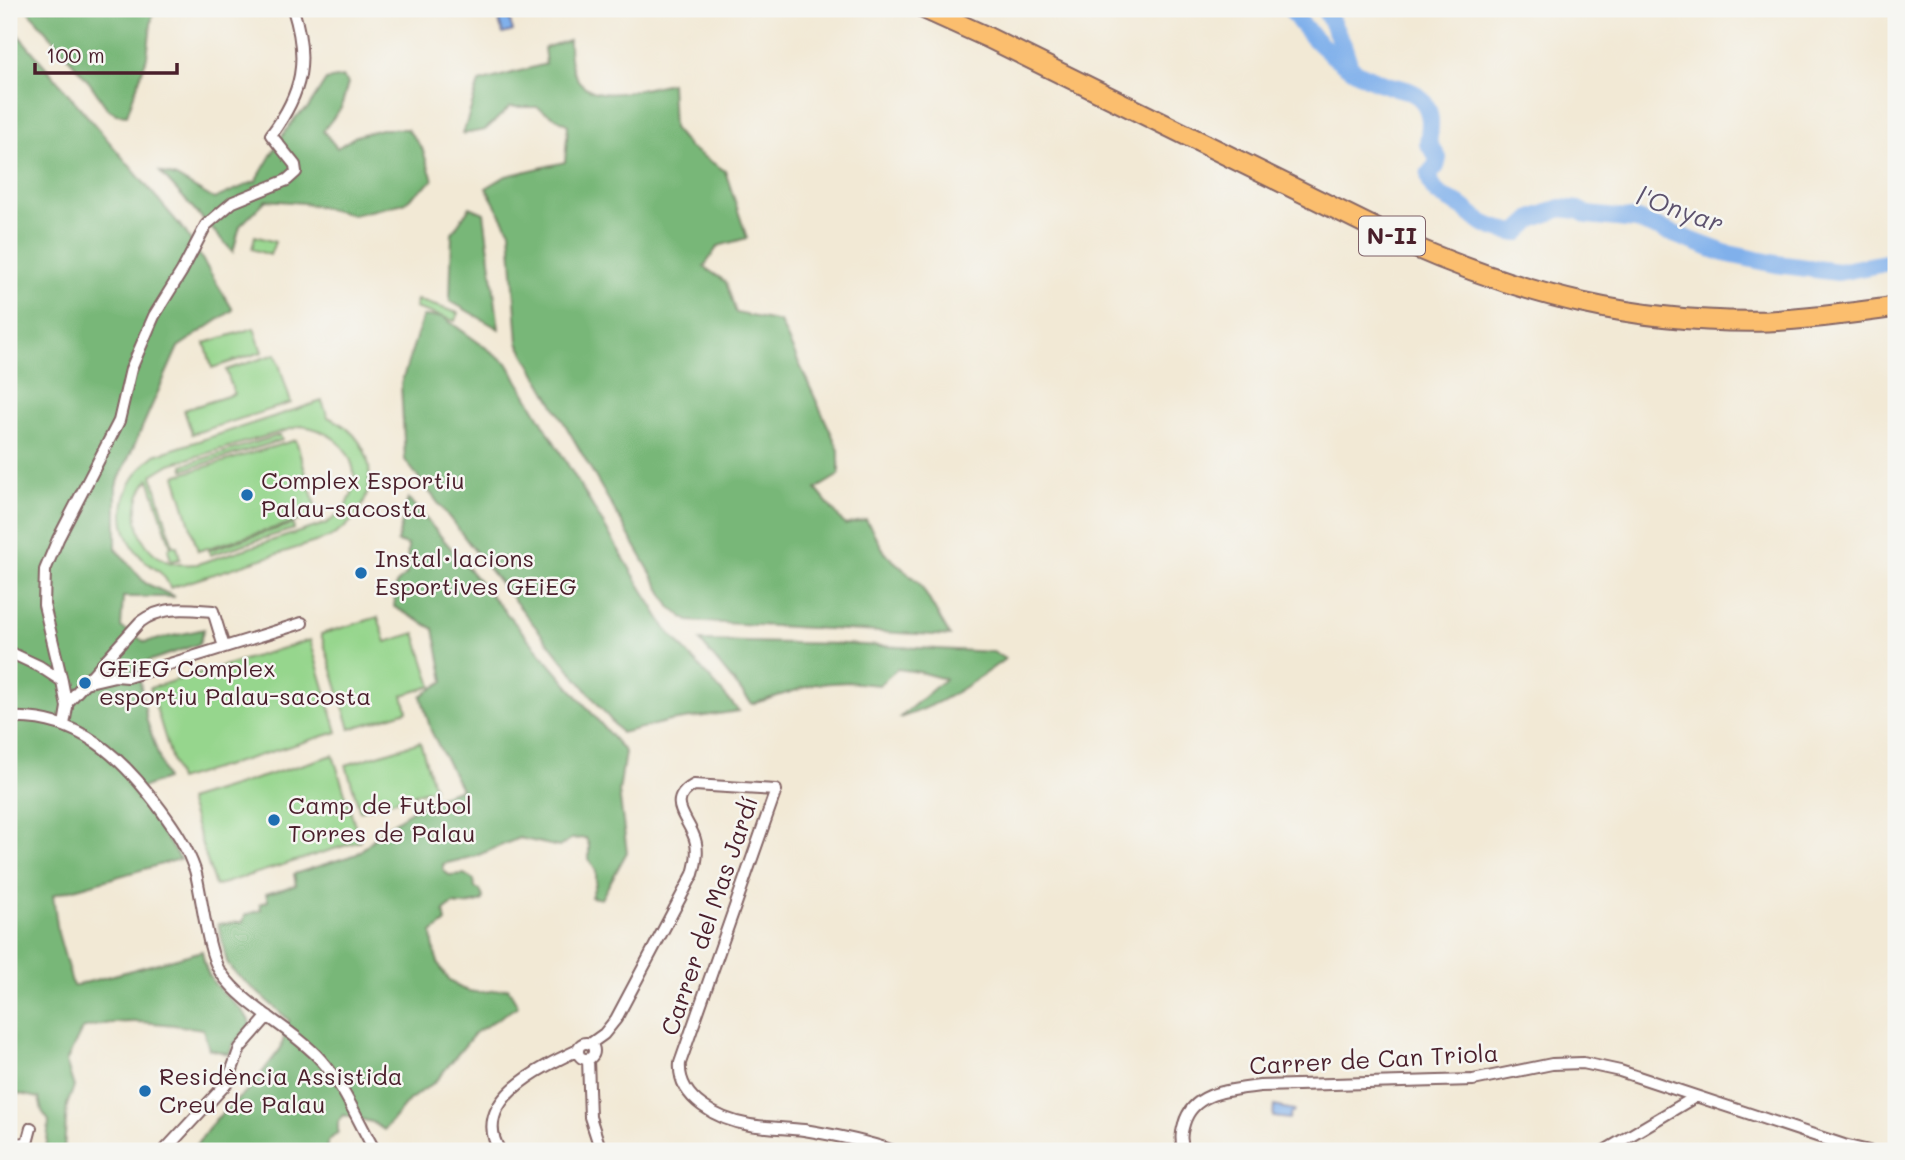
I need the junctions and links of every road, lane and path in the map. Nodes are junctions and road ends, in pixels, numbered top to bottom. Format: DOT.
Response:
graph roads {
  1 [pos="293,9"];
  2 [pos="925,9"];
  3 [pos="1896,307"];
  4 [pos="302,623"];
  5 [pos="223,647"];
  6 [pos="9,652"];
  7 [pos="62,681"];
  8 [pos="85,683"];
  9 [pos="67,703"];
  10 [pos="9,718"];
  11 [pos="64,725"];
  12 [pos="268,1016"];
  13 [pos="590,1044"];
  14 [pos="578,1050"];
  15 [pos="588,1059"];
  16 [pos="1695,1097"];
  17 [pos="31,1128"];
  18 [pos="9,1143"];
  19 [pos="164,1151"];
  20 [pos="375,1151"];
  21 [pos="500,1151"];
  22 [pos="601,1151"];
  23 [pos="894,1151"];
  24 [pos="1185,1151"];
  25 [pos="1604,1151"];
  26 [pos="1869,1151"];
  1 -- 7 [label="street"];
  2 -- 3 [label="highway, N-II"];
  4 -- 5 [label="street"];
  5 -- 8 [label="street"];
  5 -- 8 [label="street"];
  6 -- 7 [label="street"];
  7 -- 9 [label="street"];
  8 -- 9 [label="street"];
  9 -- 11 [label="street"];
  10 -- 11 [label="street"];
  11 -- 12 [label="street"];
  12 -- 19 [label="street"];
  12 -- 20 [label="street"];
  13 -- 14 [label="street"];
  13 -- 15 [label="street"];
  13 -- 23 [label="street, Carrer del Mas Jardí"];
  14 -- 15 [label="street"];
  14 -- 21 [label="street"];
  15 -- 22 [label="street"];
  16 -- 24 [label="street, Carrer de Can Triola"];
  16 -- 25 [label="street"];
  16 -- 26 [label="street, Carrer de Can Triola"];
  17 -- 18 [label="street"];
}
